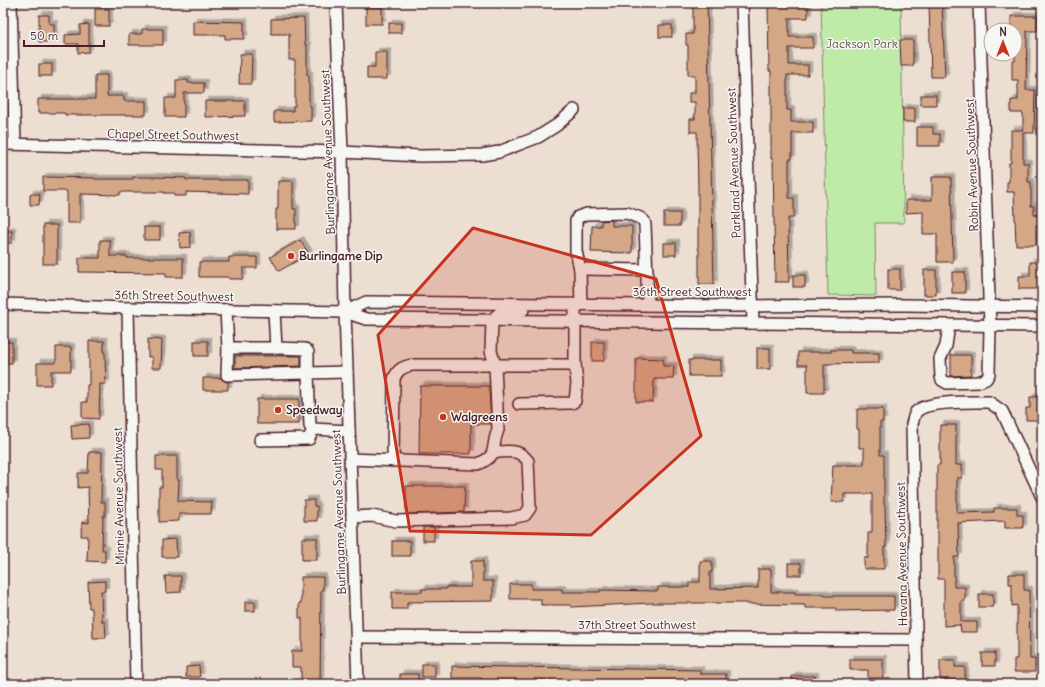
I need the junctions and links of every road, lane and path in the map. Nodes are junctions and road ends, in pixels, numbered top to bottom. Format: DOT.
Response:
graph roads {
  1 [pos="11,3"];
  2 [pos="336,3"];
  3 [pos="742,3"];
  4 [pos="979,3"];
  5 [pos="574,110"];
  6 [pos="3,144"];
  7 [pos="15,144"];
  8 [pos="342,152"];
  9 [pos="580,269"];
  10 [pos="647,270"];
  11 [pos="3,304"];
  12 [pos="544,304"];
  13 [pos="578,305"];
  14 [pos="648,305"];
  15 [pos="752,305"];
  16 [pos="1042,307"];
  17 [pos="128,308"];
  18 [pos="990,308"];
  19 [pos="226,310"];
  20 [pos="274,311"];
  21 [pos="345,312"];
  22 [pos="492,321"];
  23 [pos="574,322"];
  24 [pos="753,323"];
  25 [pos="949,325"];
  26 [pos="990,326"];
  27 [pos="1042,326"];
  28 [pos="228,348"];
  29 [pos="276,348"];
  30 [pos="495,365"];
  31 [pos="575,365"];
  32 [pos="347,372"];
  33 [pos="308,373"];
  34 [pos="519,404"];
  35 [pos="313,429"];
  36 [pos="349,431"];
  37 [pos="260,440"];
  38 [pos="494,452"];
  39 [pos="350,459"];
  40 [pos="393,461"];
  41 [pos="1042,497"];
  42 [pos="352,517"];
  43 [pos="357,637"];
  44 [pos="916,640"];
  45 [pos="136,684"];
  46 [pos="358,684"];
  47 [pos="917,684"];
  1 -- 7 [label="street"];
  2 -- 8 [label="street, Burlingame Avenue Southwest"];
  3 -- 15 [label="street, Parkland Avenue Southwest"];
  4 -- 18 [label="street, Robin Avenue Southwest"];
  5 -- 8 [label="street, Chapel Street Southwest"];
  6 -- 7 [label="street, Chapel Street Southwest"];
  7 -- 8 [label="street, Chapel Street Southwest"];
  8 -- 21 [label="street, Burlingame Avenue Southwest"];
  9 -- 10 [label="street"];
  9 -- 10 [label="street"];
  9 -- 13 [label="street"];
  10 -- 14 [label="street"];
  11 -- 17 [label="street, 36th Street Southwest"];
  12 -- 13 [label="street, 36th Street Southwest"];
  12 -- 21 [label="street, 36th Street Southwest"];
  12 -- 22 [label="street"];
  13 -- 14 [label="street, 36th Street Southwest"];
  13 -- 23 [label="street"];
  14 -- 15 [label="street, 36th Street Southwest"];
  15 -- 18 [label="street, 36th Street Southwest"];
  15 -- 24 [label="street, Parkland Avenue Southwest"];
  16 -- 18 [label="street, 36th Street Southwest"];
  17 -- 19 [label="street, 36th Street Southwest"];
  17 -- 45 [label="street, Minnie Avenue Southwest"];
  18 -- 26 [label="street, Robin Avenue Southwest"];
  19 -- 20 [label="street, 36th Street Southwest"];
  19 -- 28 [label="street"];
  20 -- 21 [label="street, 36th Street Southwest"];
  20 -- 29 [label="street"];
  21 -- 22 [label="street, 36th Street Southwest"];
  21 -- 32 [label="street, Burlingame Avenue Southwest"];
  22 -- 23 [label="street, 36th Street Southwest"];
  22 -- 30 [label="street"];
  23 -- 24 [label="street, 36th Street Southwest"];
  23 -- 31 [label="street"];
  24 -- 25 [label="street, 36th Street Southwest"];
  25 -- 26 [label="street, 36th Street Southwest"];
  25 -- 26 [label="street, Robin Avenue Southwest"];
  26 -- 27 [label="street, 36th Street Southwest"];
  28 -- 29 [label="street"];
  28 -- 33 [label="street"];
  29 -- 33 [label="street"];
  30 -- 31 [label="street"];
  30 -- 38 [label="street"];
  30 -- 40 [label="street"];
  31 -- 34 [label="street"];
  32 -- 33 [label="street"];
  32 -- 36 [label="street, Burlingame Avenue Southwest"];
  33 -- 35 [label="street"];
  35 -- 36 [label="street"];
  35 -- 37 [label="street"];
  36 -- 39 [label="street, Burlingame Avenue Southwest"];
  38 -- 40 [label="street"];
  38 -- 42 [label="street"];
  39 -- 40 [label="street"];
  39 -- 42 [label="street, Burlingame Avenue Southwest"];
  41 -- 44 [label="street, Havana Avenue Southwest"];
  42 -- 43 [label="street, Burlingame Avenue Southwest"];
  43 -- 44 [label="street, 37th Street Southwest"];
  43 -- 46 [label="street, Burlingame Avenue Southwest"];
  44 -- 47 [label="street, Havana Avenue Southwest"];
}
